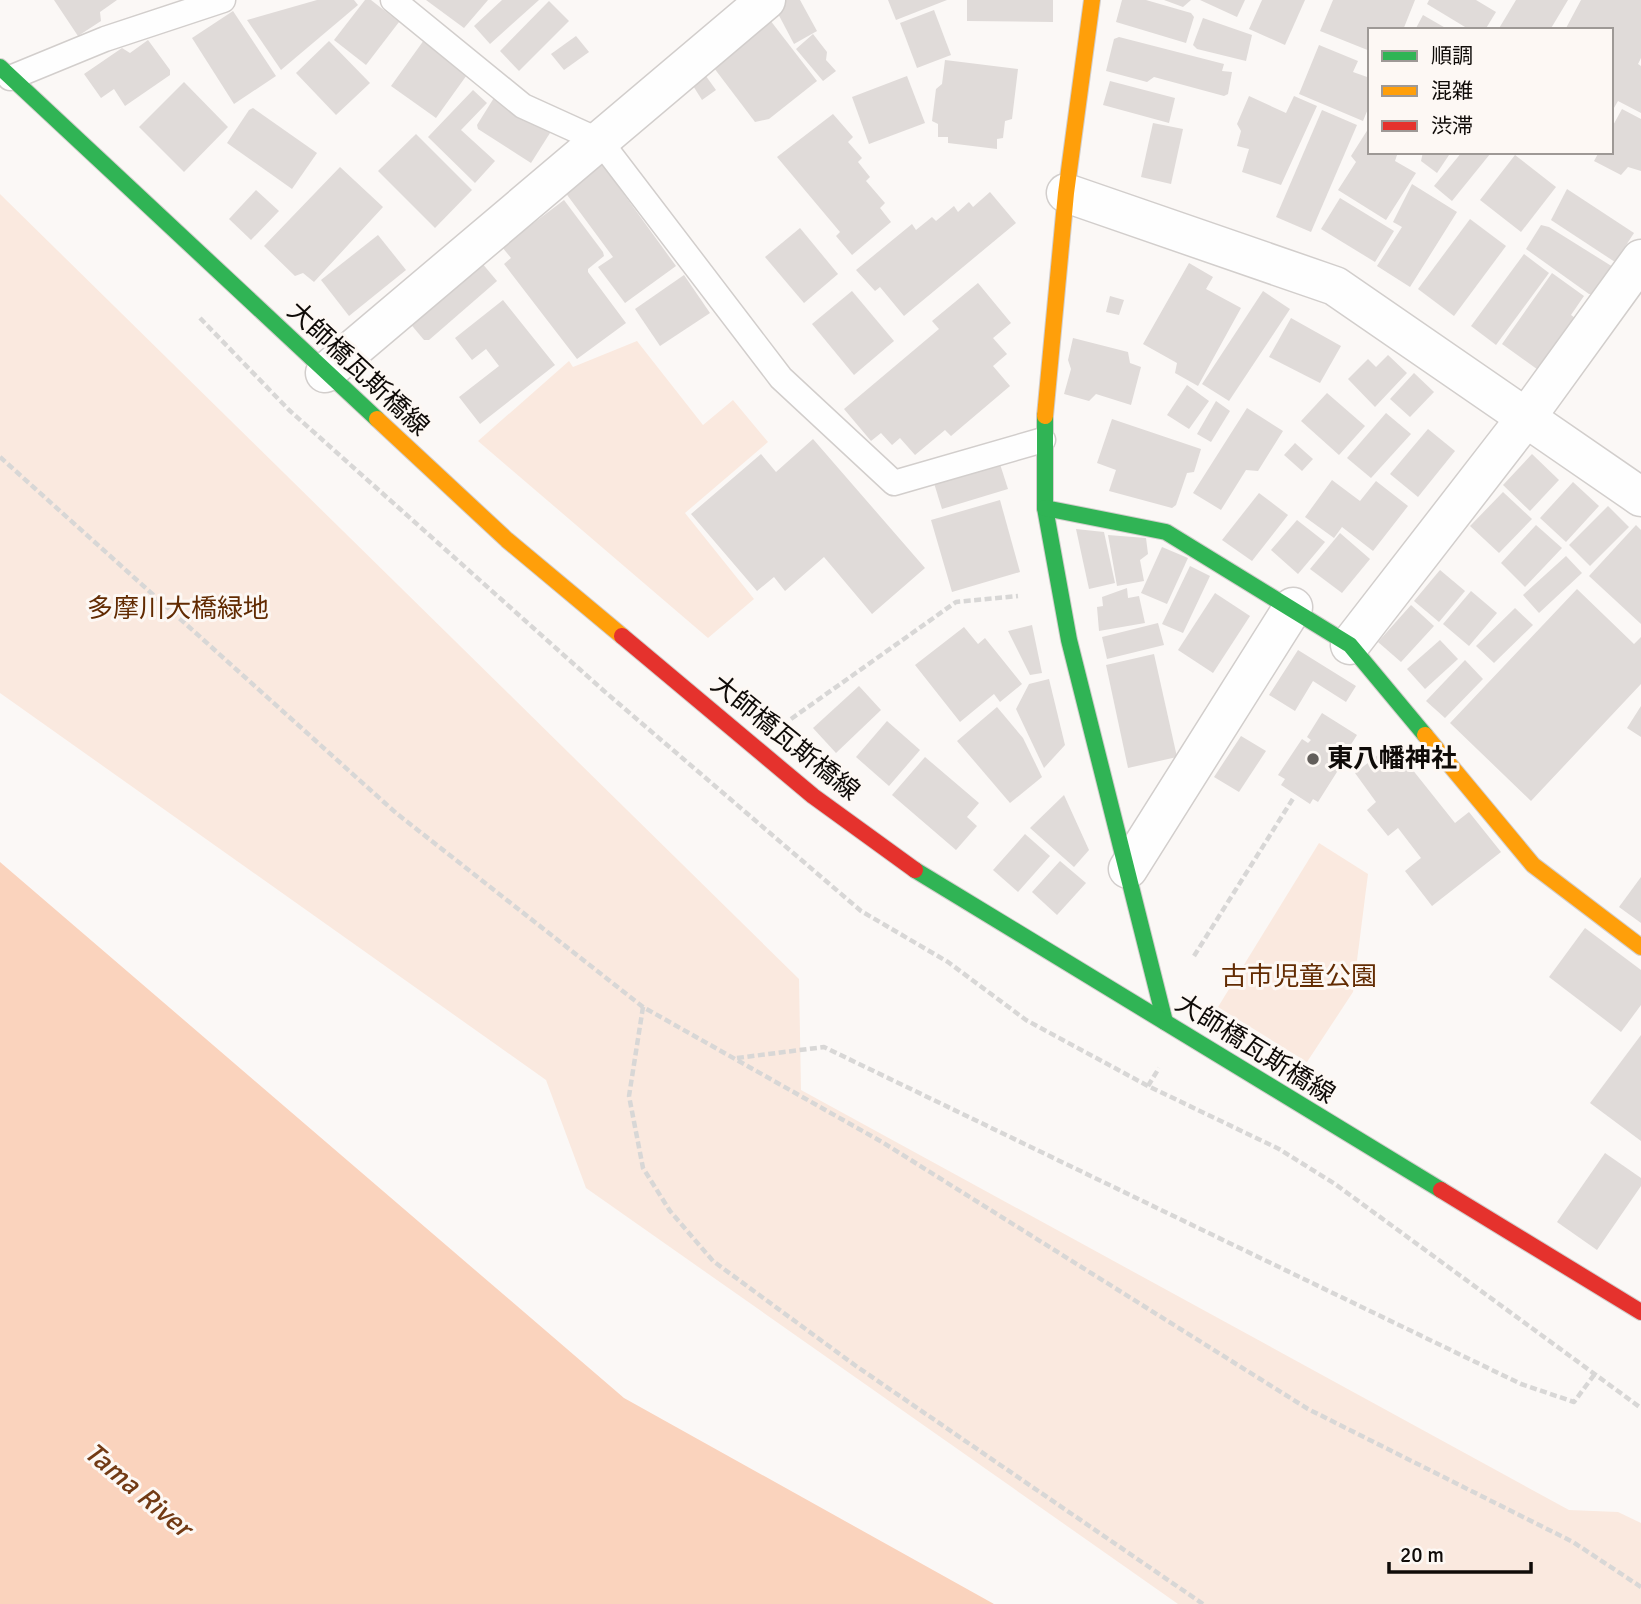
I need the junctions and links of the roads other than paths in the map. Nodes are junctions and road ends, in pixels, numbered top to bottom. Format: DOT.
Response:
graph roads {
  1 [pos="223,0"];
  2 [pos="393,0"];
  3 [pos="766,0"];
  4 [pos="1092,0"];
  5 [pos="5,72"];
  6 [pos="600,141"];
  7 [pos="1066,194"];
  8 [pos="1641,259"];
  9 [pos="325,373"];
  10 [pos="1525,419"];
  11 [pos="1043,440"];
  12 [pos="1641,497"];
  13 [pos="1045,508"];
  14 [pos="1293,607"];
  15 [pos="1350,645"];
  16 [pos="1128,869"];
  17 [pos="1641,947"];
  18 [pos="1165,1023"];
  19 [pos="1641,1312"];
  1 -- 5 [label="lane"];
  2 -- 6 [label="lane"];
  3 -- 6 [label="street"];
  4 -- 7 [label="street"];
  5 -- 9 [label="street, 大師橋瓦斯橋線"];
  6 -- 9 [label="street"];
  6 -- 11 [label="lane"];
  7 -- 10 [label="street"];
  7 -- 11 [label="street"];
  8 -- 10 [label="street"];
  9 -- 18 [label="street, 大師橋瓦斯橋線"];
  10 -- 12 [label="street"];
  10 -- 15 [label="street"];
  11 -- 13 [label="street"];
  13 -- 14 [label="street"];
  13 -- 16 [label="street"];
  14 -- 15 [label="street"];
  14 -- 16 [label="street"];
  15 -- 17 [label="street"];
  16 -- 18 [label="street"];
  18 -- 19 [label="street, 大師橋瓦斯橋線"];
}
